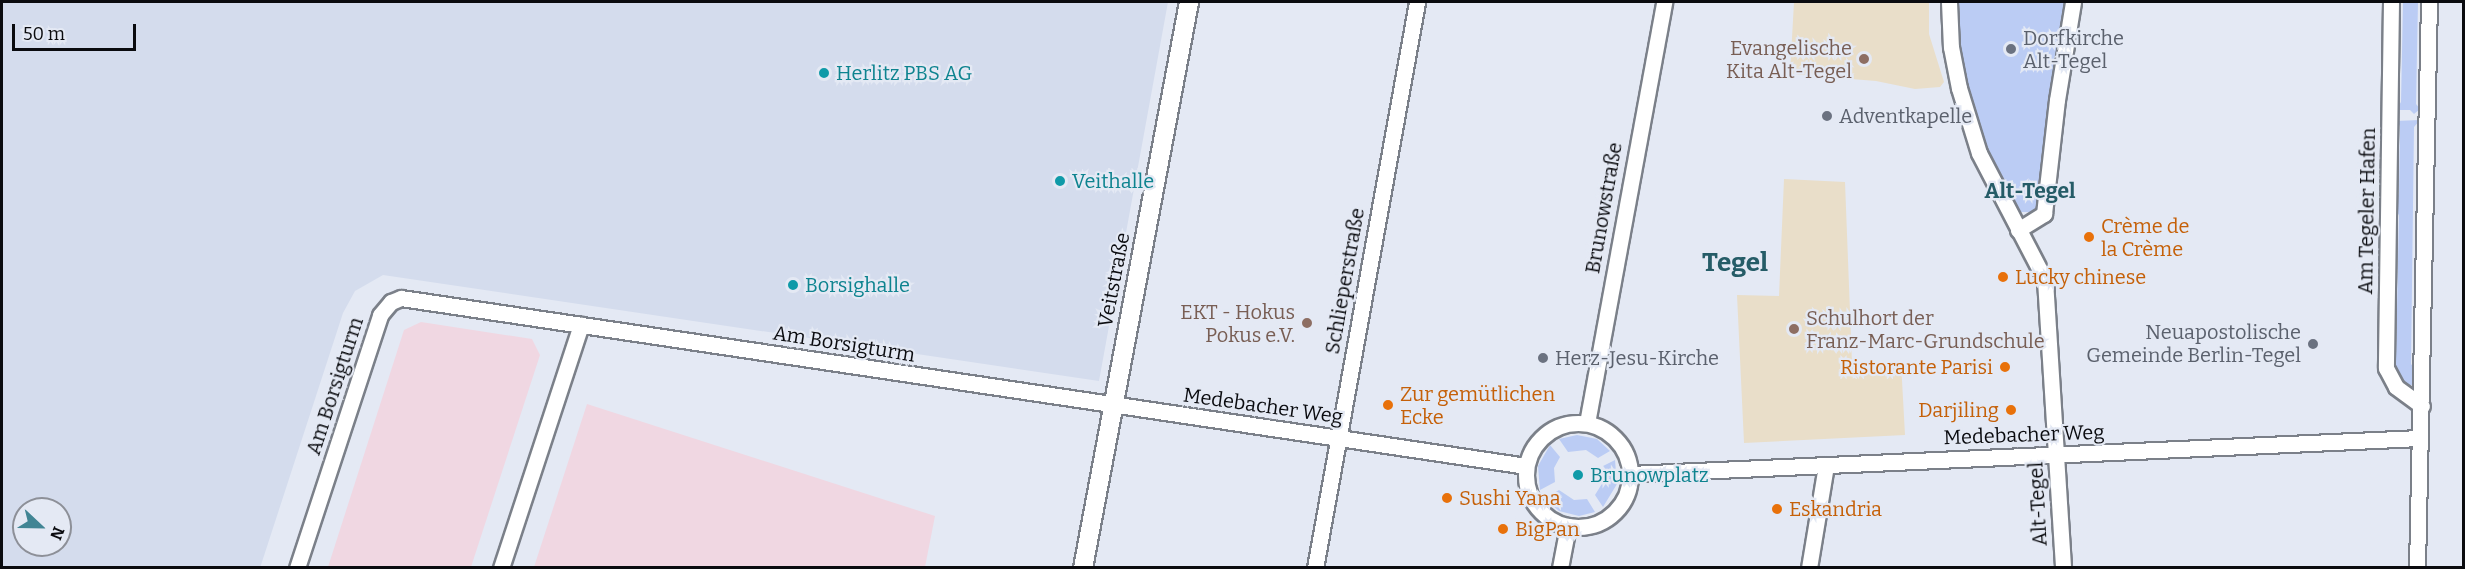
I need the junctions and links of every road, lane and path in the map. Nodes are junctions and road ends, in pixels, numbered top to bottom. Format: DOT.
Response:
graph roads {
  1 [pos="1189,2"];
  2 [pos="1417,2"];
  3 [pos="1664,2"];
  4 [pos="1949,2"];
  5 [pos="2073,2"];
  6 [pos="2391,2"];
  7 [pos="2428,2"];
  8 [pos="2018,230"];
  9 [pos="581,325"];
  10 [pos="994,388"];
  11 [pos="1113,406"];
  12 [pos="2422,406"];
  13 [pos="1587,423"];
  14 [pos="1338,438"];
  15 [pos="2420,438"];
  16 [pos="2057,456"];
  17 [pos="1826,465"];
  18 [pos="1526,466"];
  19 [pos="1630,474"];
  20 [pos="1568,526"];
  21 [pos="297,567"];
  22 [pos="501,567"];
  23 [pos="1083,567"];
  24 [pos="1315,567"];
  25 [pos="1560,567"];
  26 [pos="1809,567"];
  27 [pos="2063,567"];
  28 [pos="2417,567"];
  1 -- 11 [label="street, Veitstraße"];
  2 -- 14 [label="street, Schlieperstraße"];
  3 -- 13 [label="street, Brunowstraße"];
  4 -- 8 [label="street, Alt-Tegel"];
  5 -- 8 [label="street"];
  6 -- 12 [label="street, Am Tegeler Hafen"];
  7 -- 12 [label="street"];
  8 -- 16 [label="street, Alt-Tegel"];
  9 -- 10 [label="street, Am Borsigturm"];
  9 -- 21 [label="street, Am Borsigturm"];
  9 -- 22 [label="street"];
  10 -- 11 [label="street, Medebacher Weg"];
  11 -- 14 [label="street, Medebacher Weg"];
  11 -- 23 [label="street, Veitstraße"];
  12 -- 15 [label="street"];
  13 -- 18 [label="street"];
  13 -- 19 [label="street"];
  14 -- 18 [label="street, Medebacher Weg"];
  14 -- 24 [label="street, Schlieperstraße"];
  15 -- 16 [label="street, Medebacher Weg"];
  15 -- 28 [label="street"];
  16 -- 17 [label="street, Medebacher Weg"];
  16 -- 27 [label="street, Alt-Tegel"];
  17 -- 19 [label="street, Medebacher Weg"];
  17 -- 26 [label="street"];
  18 -- 20 [label="street"];
  19 -- 20 [label="street"];
  20 -- 25 [label="street"];
}
